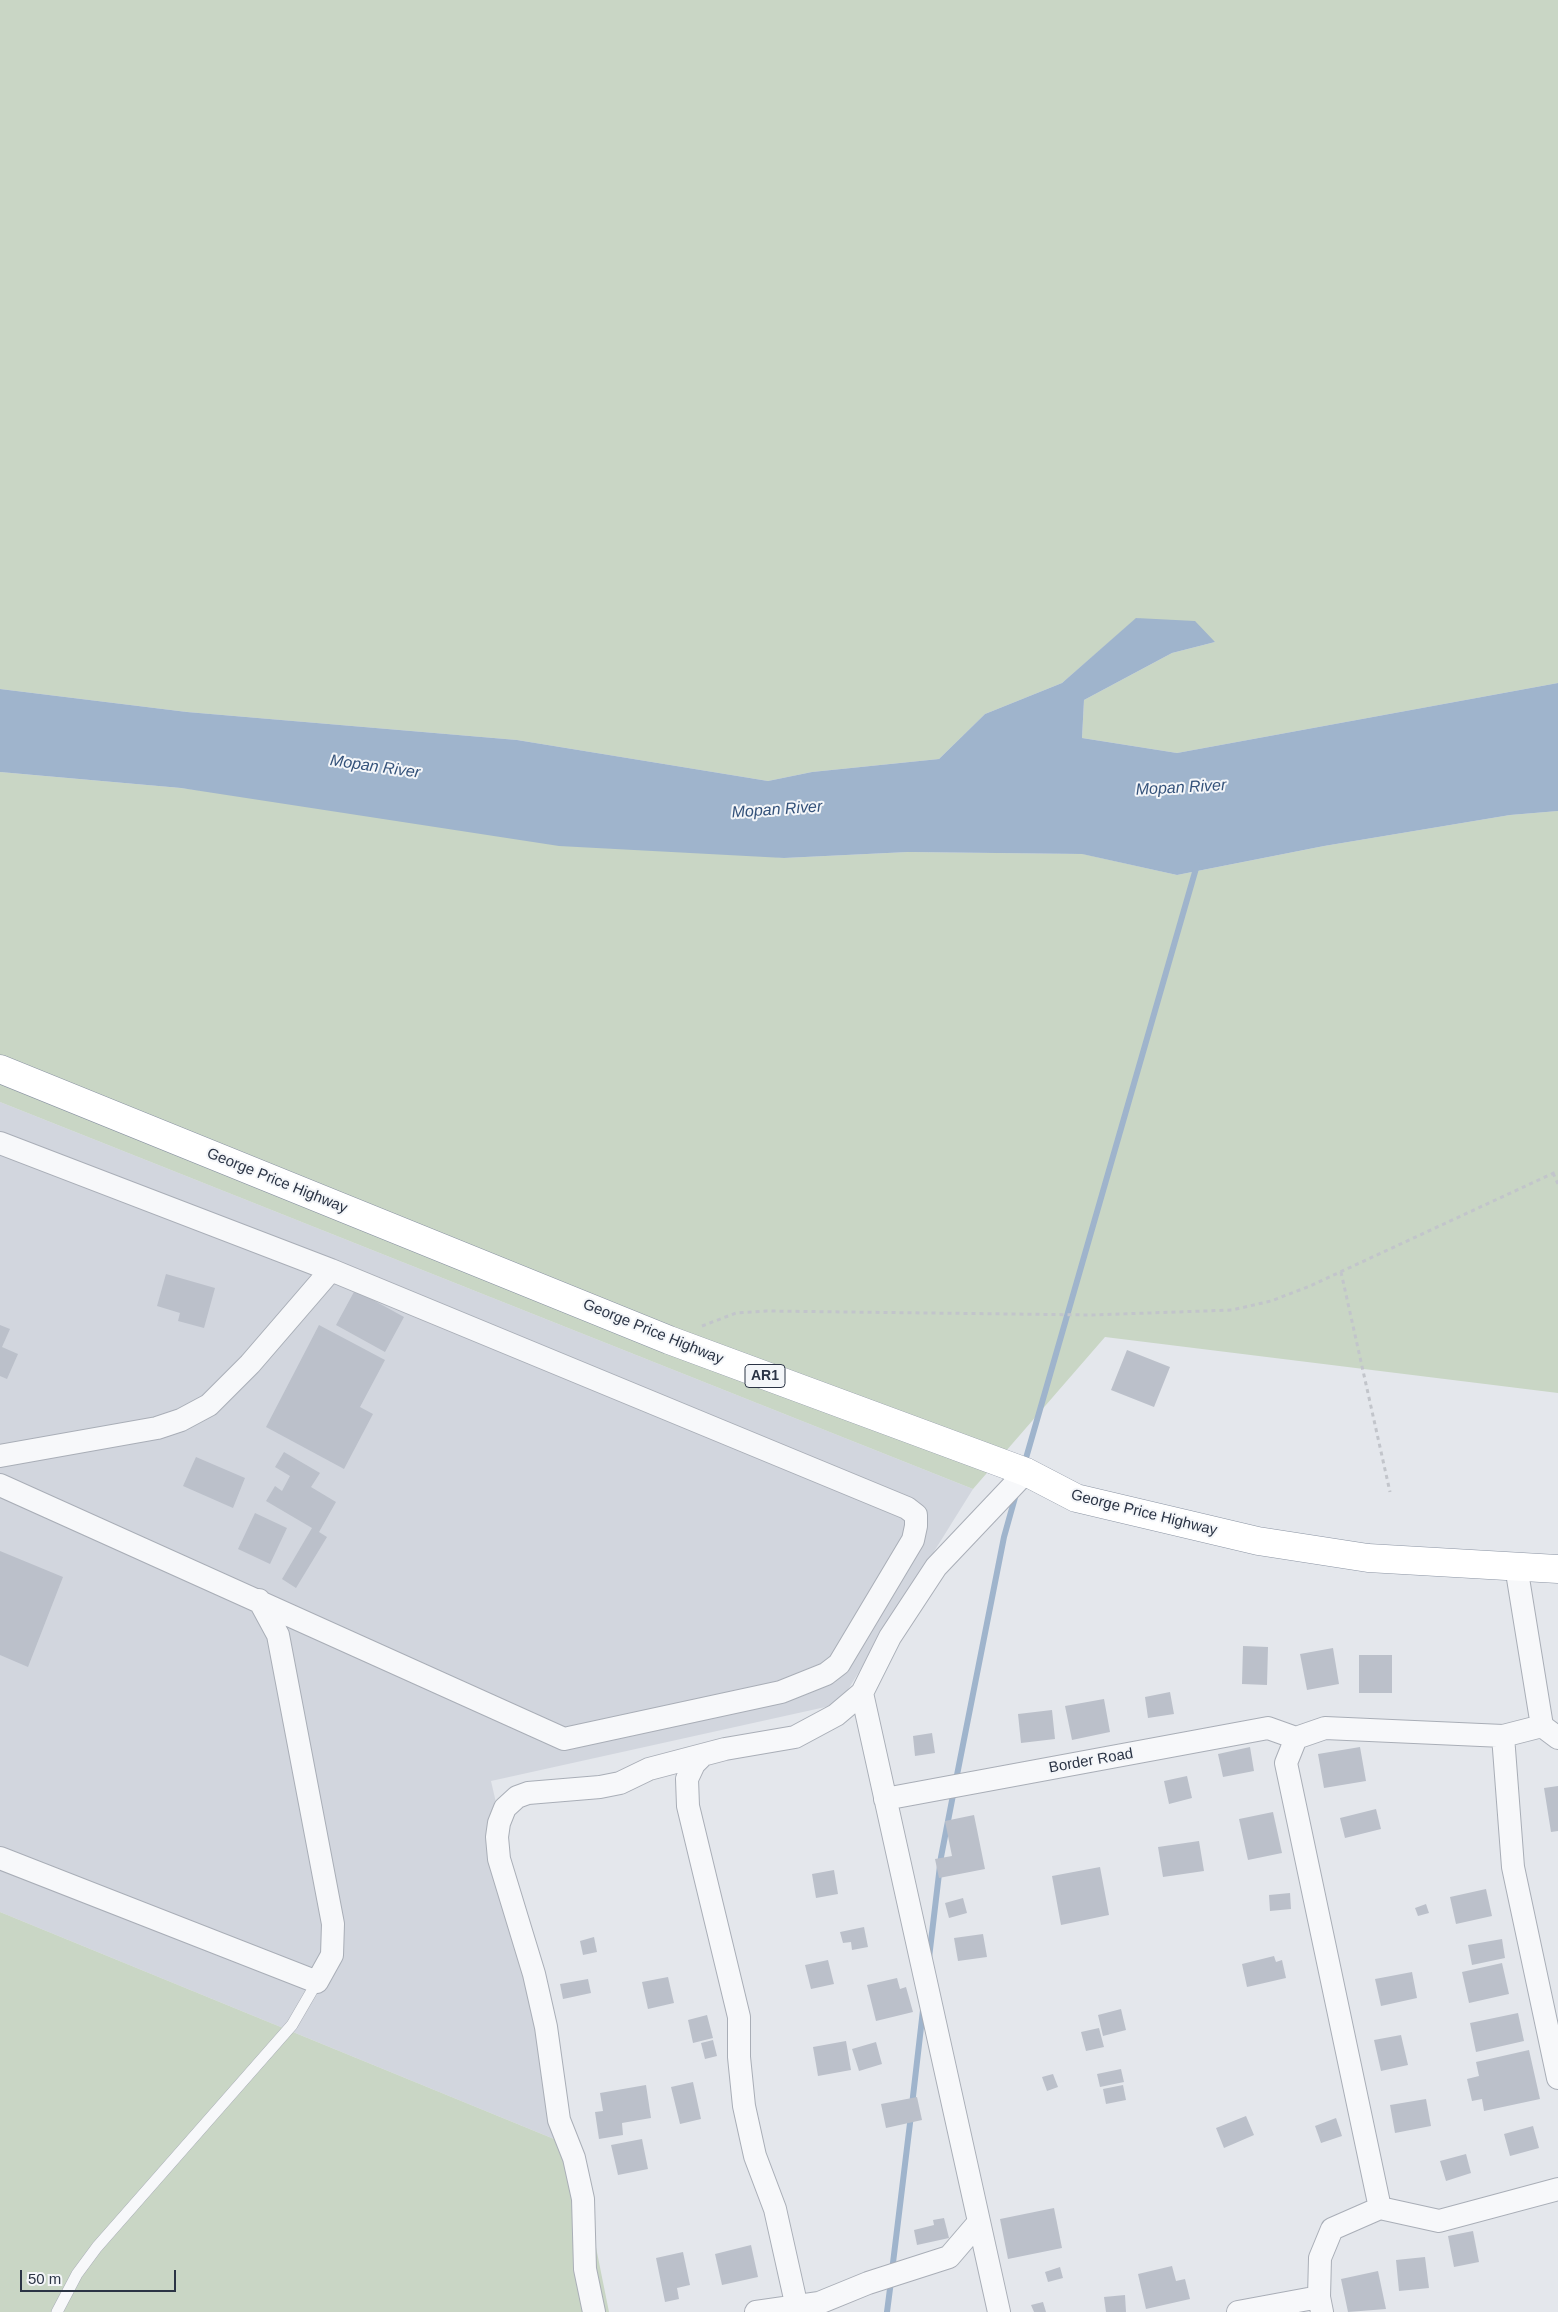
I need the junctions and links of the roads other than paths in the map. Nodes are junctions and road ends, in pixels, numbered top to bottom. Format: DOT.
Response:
graph roads {
  1 [pos="0,1070"];
  2 [pos="0,1143"];
  3 [pos="331,1270"];
  4 [pos="0,1456"];
  5 [pos="1026,1472"];
  6 [pos="0,1485"];
  7 [pos="1516,1566"];
  8 [pos="1558,1569"];
  9 [pos="259,1600"];
  10 [pos="862,1693"];
  11 [pos="1550,1732"];
  12 [pos="1503,1736"];
  13 [pos="1296,1738"];
  14 [pos="703,1754"];
  15 [pos="885,1799"];
  16 [pos="0,1858"];
  17 [pos="317,1982"];
  18 [pos="1558,2078"];
  19 [pos="1558,2189"];
  20 [pos="1380,2208"];
  21 [pos="980,2222"];
  22 [pos="1320,2304"];
  23 [pos="797,2310"];
  24 [pos="58,2312"];
  25 [pos="594,2312"];
  26 [pos="756,2312"];
  27 [pos="999,2312"];
  28 [pos="1238,2312"];
  1 -- 5 [label="highway, George Price Highway / AR1"];
  2 -- 3 [label="street"];
  3 -- 4 [label="street"];
  3 -- 9 [label="street"];
  5 -- 7 [label="highway, George Price Highway / AR1"];
  5 -- 10 [label="street"];
  6 -- 9 [label="street"];
  7 -- 8 [label="highway, George Price Highway / AR1"];
  7 -- 11 [label="street"];
  9 -- 17 [label="street"];
  10 -- 14 [label="street"];
  10 -- 15 [label="street"];
  11 -- 12 [label="street"];
  12 -- 13 [label="street"];
  12 -- 18 [label="street"];
  13 -- 15 [label="street, Border Road"];
  13 -- 20 [label="street"];
  14 -- 23 [label="street"];
  14 -- 25 [label="street"];
  15 -- 21 [label="street"];
  16 -- 17 [label="street"];
  17 -- 24 [label="lane"];
  19 -- 20 [label="street"];
  20 -- 22 [label="street"];
  21 -- 23 [label="street"];
  21 -- 27 [label="street"];
  22 -- 28 [label="street"];
  23 -- 26 [label="street"];
}
